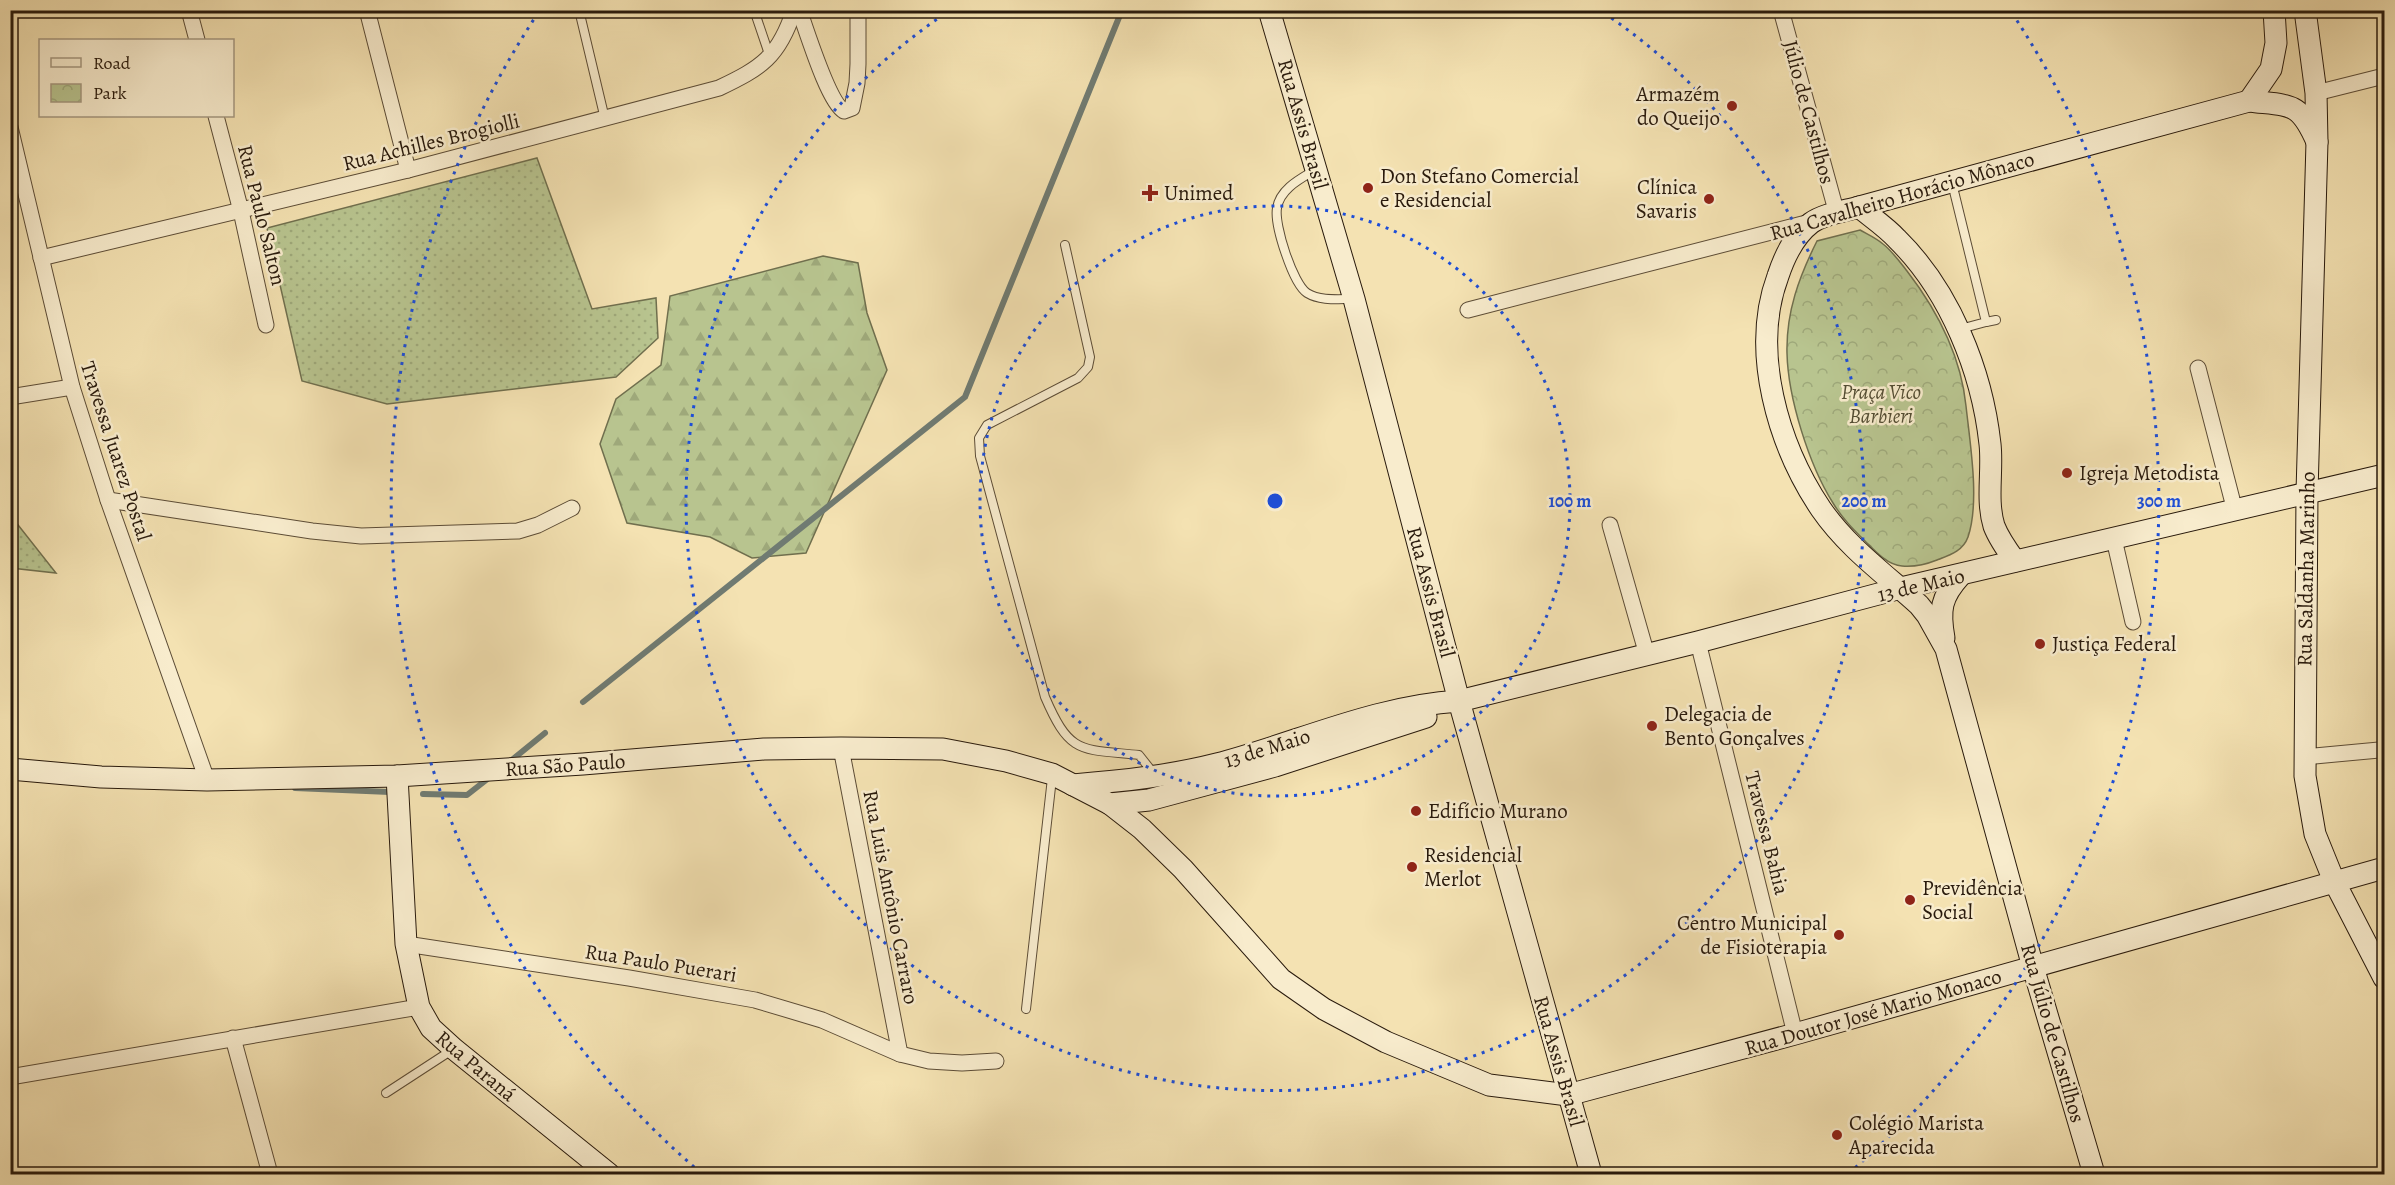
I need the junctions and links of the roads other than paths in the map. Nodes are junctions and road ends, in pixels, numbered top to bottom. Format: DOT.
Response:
graph roads {
  1 [pos="189,10"];
  2 [pos="367,10"];
  3 [pos="579,10"];
  4 [pos="754,10"];
  5 [pos="794,10"];
  6 [pos="799,10"];
  7 [pos="858,10"];
  8 [pos="1269,10"];
  9 [pos="1780,10"];
  10 [pos="2274,10"];
  11 [pos="2305,10"];
  12 [pos="197,39"];
  13 [pos="770,58"];
  14 [pos="2385,76"];
  15 [pos="2316,93"];
  16 [pos="2249,101"];
  17 [pos="216,117"];
  18 [pos="605,119"];
  19 [pos="10,127"];
  20 [pos="2317,142"];
  21 [pos="14,161"];
  22 [pos="1316,169"];
  23 [pos="408,170"];
  24 [pos="1952,181"];
  25 [pos="1859,207"];
  26 [pos="241,211"];
  27 [pos="1837,214"];
  28 [pos="1813,221"];
  29 [pos="1065,245"];
  30 [pos="41,258"];
  31 [pos="1354,299"];
  32 [pos="1468,310"];
  33 [pos="1996,320"];
  34 [pos="1986,322"];
  35 [pos="266,325"];
  36 [pos="1959,329"];
  37 [pos="2198,368"];
  38 [pos="72,387"];
  39 [pos="10,397"];
  40 [pos="2385,475"];
  41 [pos="2307,492"];
  42 [pos="108,500"];
  43 [pos="572,508"];
  44 [pos="2235,511"];
  45 [pos="1610,525"];
  46 [pos="2114,539"];
  47 [pos="2015,561"];
  48 [pos="1960,576"];
  49 [pos="1901,588"];
  50 [pos="2133,622"];
  51 [pos="1698,642"];
  52 [pos="1946,649"];
  53 [pos="1647,655"];
  54 [pos="1459,701"];
  55 [pos="842,748"];
  56 [pos="2379,750"];
  57 [pos="2304,757"];
  58 [pos="1217,764"];
  59 [pos="10,769"];
  60 [pos="1052,774"];
  61 [pos="397,776"];
  62 [pos="1155,776"];
  63 [pos="207,780"];
  64 [pos="1073,785"];
  65 [pos="1132,802"];
  66 [pos="1110,804"];
  67 [pos="1142,829"];
  68 [pos="2385,868"];
  69 [pos="2334,881"];
  70 [pos="406,944"];
  71 [pos="2033,967"];
  72 [pos="2385,978"];
  73 [pos="419,1007"];
  74 [pos="1026,1009"];
  75 [pos="1795,1034"];
  76 [pos="233,1038"];
  77 [pos="454,1049"];
  78 [pos="900,1054"];
  79 [pos="996,1061"];
  80 [pos="10,1077"];
  81 [pos="386,1093"];
  82 [pos="1568,1095"];
  83 [pos="270,1174"];
  84 [pos="609,1174"];
  85 [pos="1591,1174"];
  86 [pos="2094,1174"];
  1 -- 12 [label="street"];
  2 -- 23 [label="street"];
  3 -- 18 [label="lane"];
  4 -- 13 [label="lane"];
  5 -- 13 [label="street, Rua Achilles Brogiolli"];
  6 -- 7 [label="street"];
  8 -- 22 [label="main road, Rua Assis Brasil"];
  9 -- 27 [label="street, Júlio de Castilhos"];
  10 -- 16 [label="main road"];
  11 -- 15 [label="main road, Rua Saldanha Marinho"];
  13 -- 18 [label="street, Rua Achilles Brogiolli"];
  14 -- 15 [label="street"];
  15 -- 20 [label="main road, Rua Saldanha Marinho"];
  16 -- 20 [label="main road, Rua Cavalheiro Horácio Mônaco"];
  16 -- 24 [label="main road, Rua Cavalheiro Horácio Mônaco"];
  17 -- 26 [label="street, Rua Paulo Salton"];
  18 -- 23 [label="street, Rua Achilles Brogiolli"];
  19 -- 21 [label="street, Travessa Juarez Postal"];
  20 -- 41 [label="main road, Rua Saldanha Marinho"];
  21 -- 30 [label="street, Travessa Juarez Postal"];
  22 -- 31 [label="main road, Rua Assis Brasil"];
  22 -- 31 [label="lane"];
  23 -- 26 [label="street, Rua Achilles Brogiolli"];
  24 -- 25 [label="main road, Rua Cavalheiro Horácio Mônaco"];
  24 -- 34 [label="lane"];
  25 -- 27 [label="main road, Rua Cavalheiro Horácio Mônaco"];
  25 -- 36 [label="main road"];
  26 -- 30 [label="street, Rua Achilles Brogiolli"];
  26 -- 35 [label="street, Rua Paulo Salton"];
  27 -- 28 [label="main road, Rua Cavalheiro Horácio Mônaco"];
  28 -- 32 [label="street, Rua Cavalheiro Horácio Mônaco"];
  28 -- 49 [label="main road, Rua Júlio de Castilhos"];
  29 -- 62 [label="lane"];
  30 -- 38 [label="street, Travessa Juarez Postal"];
  31 -- 54 [label="main road, Rua Assis Brasil"];
  33 -- 34 [label="lane"];
  34 -- 36 [label="lane"];
  36 -- 47 [label="main road"];
  37 -- 44 [label="street"];
  38 -- 39 [label="street"];
  38 -- 42 [label="street, Travessa Juarez Postal"];
  40 -- 41 [label="main road, 13 de Maio"];
  41 -- 44 [label="main road, 13 de Maio"];
  41 -- 57 [label="main road, Rua Saldanha Marinho"];
  42 -- 43 [label="street"];
  42 -- 63 [label="street, Travessa Juarez Postal"];
  44 -- 46 [label="main road, 13 de Maio"];
  45 -- 53 [label="street"];
  46 -- 47 [label="main road, 13 de Maio"];
  46 -- 50 [label="street"];
  47 -- 48 [label="main road, 13 de Maio"];
  48 -- 49 [label="main road, 13 de Maio"];
  48 -- 52 [label="main road, Rua Júlio de Castilhos"];
  49 -- 51 [label="main road, 13 de Maio"];
  49 -- 52 [label="main road, Rua Júlio de Castilhos"];
  51 -- 53 [label="main road, 13 de Maio"];
  51 -- 75 [label="street, Travessa Bahia"];
  52 -- 71 [label="main road, Rua Júlio de Castilhos"];
  53 -- 54 [label="main road, 13 de Maio"];
  54 -- 58 [label="main road, 13 de Maio"];
  54 -- 65 [label="main road, 13 de Maio"];
  54 -- 82 [label="main road, Rua Assis Brasil"];
  55 -- 60 [label="main road, Rua São Paulo"];
  55 -- 61 [label="main road, Rua São Paulo"];
  55 -- 78 [label="street, Rua Luis Antônio Carraro"];
  56 -- 57 [label="street"];
  57 -- 69 [label="main road, Rua Saldanha Marinho"];
  58 -- 62 [label="main road, 13 de Maio"];
  58 -- 65 [label="main road"];
  59 -- 63 [label="main road, Rua São Paulo"];
  60 -- 64 [label="main road, Rua São Paulo"];
  60 -- 74 [label="lane"];
  61 -- 63 [label="main road, Rua São Paulo"];
  61 -- 70 [label="main road, Rua Paraná"];
  62 -- 64 [label="main road, 13 de Maio"];
  64 -- 66 [label="main road, Rua São Paulo"];
  65 -- 66 [label="main road, 13 de Maio"];
  65 -- 67 [label="main road"];
  66 -- 67 [label="main road, Rua São Paulo"];
  67 -- 82 [label="main road, Rua São Paulo"];
  68 -- 69 [label="main road, Rua Doutor José Mario Monaco"];
  69 -- 71 [label="main road, Rua Doutor José Mario Monaco"];
  69 -- 72 [label="main road, Rua Saldanha Marinho"];
  70 -- 73 [label="main road, Rua Paraná"];
  70 -- 78 [label="street, Rua Paulo Puerari"];
  71 -- 75 [label="main road, Rua Doutor José Mario Monaco"];
  71 -- 86 [label="main road, Rua Júlio de Castilhos"];
  73 -- 76 [label="street"];
  73 -- 77 [label="main road, Rua Paraná"];
  75 -- 82 [label="main road, Rua Doutor José Mario Monaco"];
  76 -- 80 [label="street"];
  76 -- 83 [label="street"];
  77 -- 81 [label="lane"];
  77 -- 84 [label="main road, Rua Paraná"];
  78 -- 79 [label="street, Rua Paulo Puerari"];
  82 -- 85 [label="main road, Rua Assis Brasil"];
}
